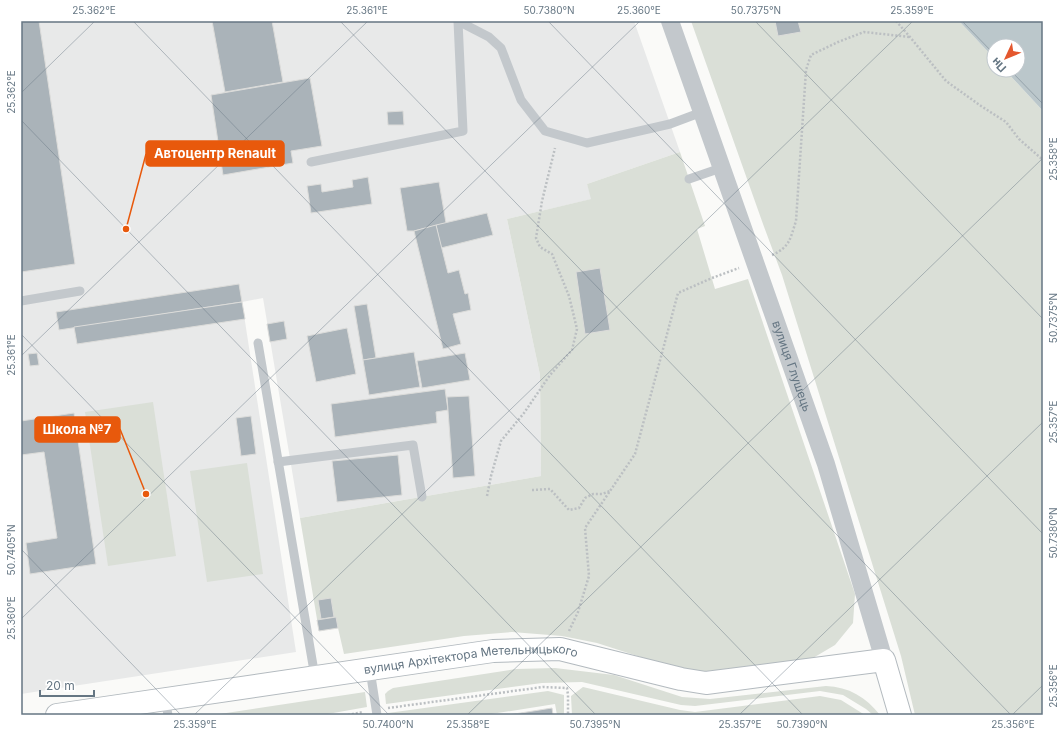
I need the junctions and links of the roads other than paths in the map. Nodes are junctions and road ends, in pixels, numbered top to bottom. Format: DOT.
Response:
graph roads {
  1 [pos="458,21"];
  2 [pos="670,21"];
  3 [pos="702,112"];
  4 [pos="311,162"];
  5 [pos="721,168"];
  6 [pos="689,179"];
  7 [pos="80,291"];
  8 [pos="21,301"];
  9 [pos="258,343"];
  10 [pos="278,462"];
  11 [pos="422,497"];
  12 [pos="884,660"];
  13 [pos="370,670"];
  14 [pos="314,677"];
  15 [pos="167,707"];
  16 [pos="377,712"];
  17 [pos="57,715"];
  18 [pos="900,715"];
  1 -- 3 [label="lane"];
  1 -- 4 [label="lane"];
  2 -- 3 [label="street, вулиця Глушець"];
  3 -- 5 [label="street, вулиця Глушець"];
  5 -- 6 [label="lane"];
  5 -- 12 [label="street, вулиця Глушець"];
  7 -- 8 [label="lane"];
  9 -- 10 [label="lane"];
  10 -- 11 [label="lane"];
  10 -- 14 [label="lane"];
  12 -- 13 [label="street, вулиця Архітектора Метельницького"];
  12 -- 18 [label="street, вулиця Глушець"];
  13 -- 14 [label="street, вулиця Архітектора Метельницького"];
  13 -- 16 [label="lane"];
  14 -- 15 [label="street, вулиця Архітектора Метельницького"];
  15 -- 17 [label="street, вулиця Архітектора Метельницького"];
}
